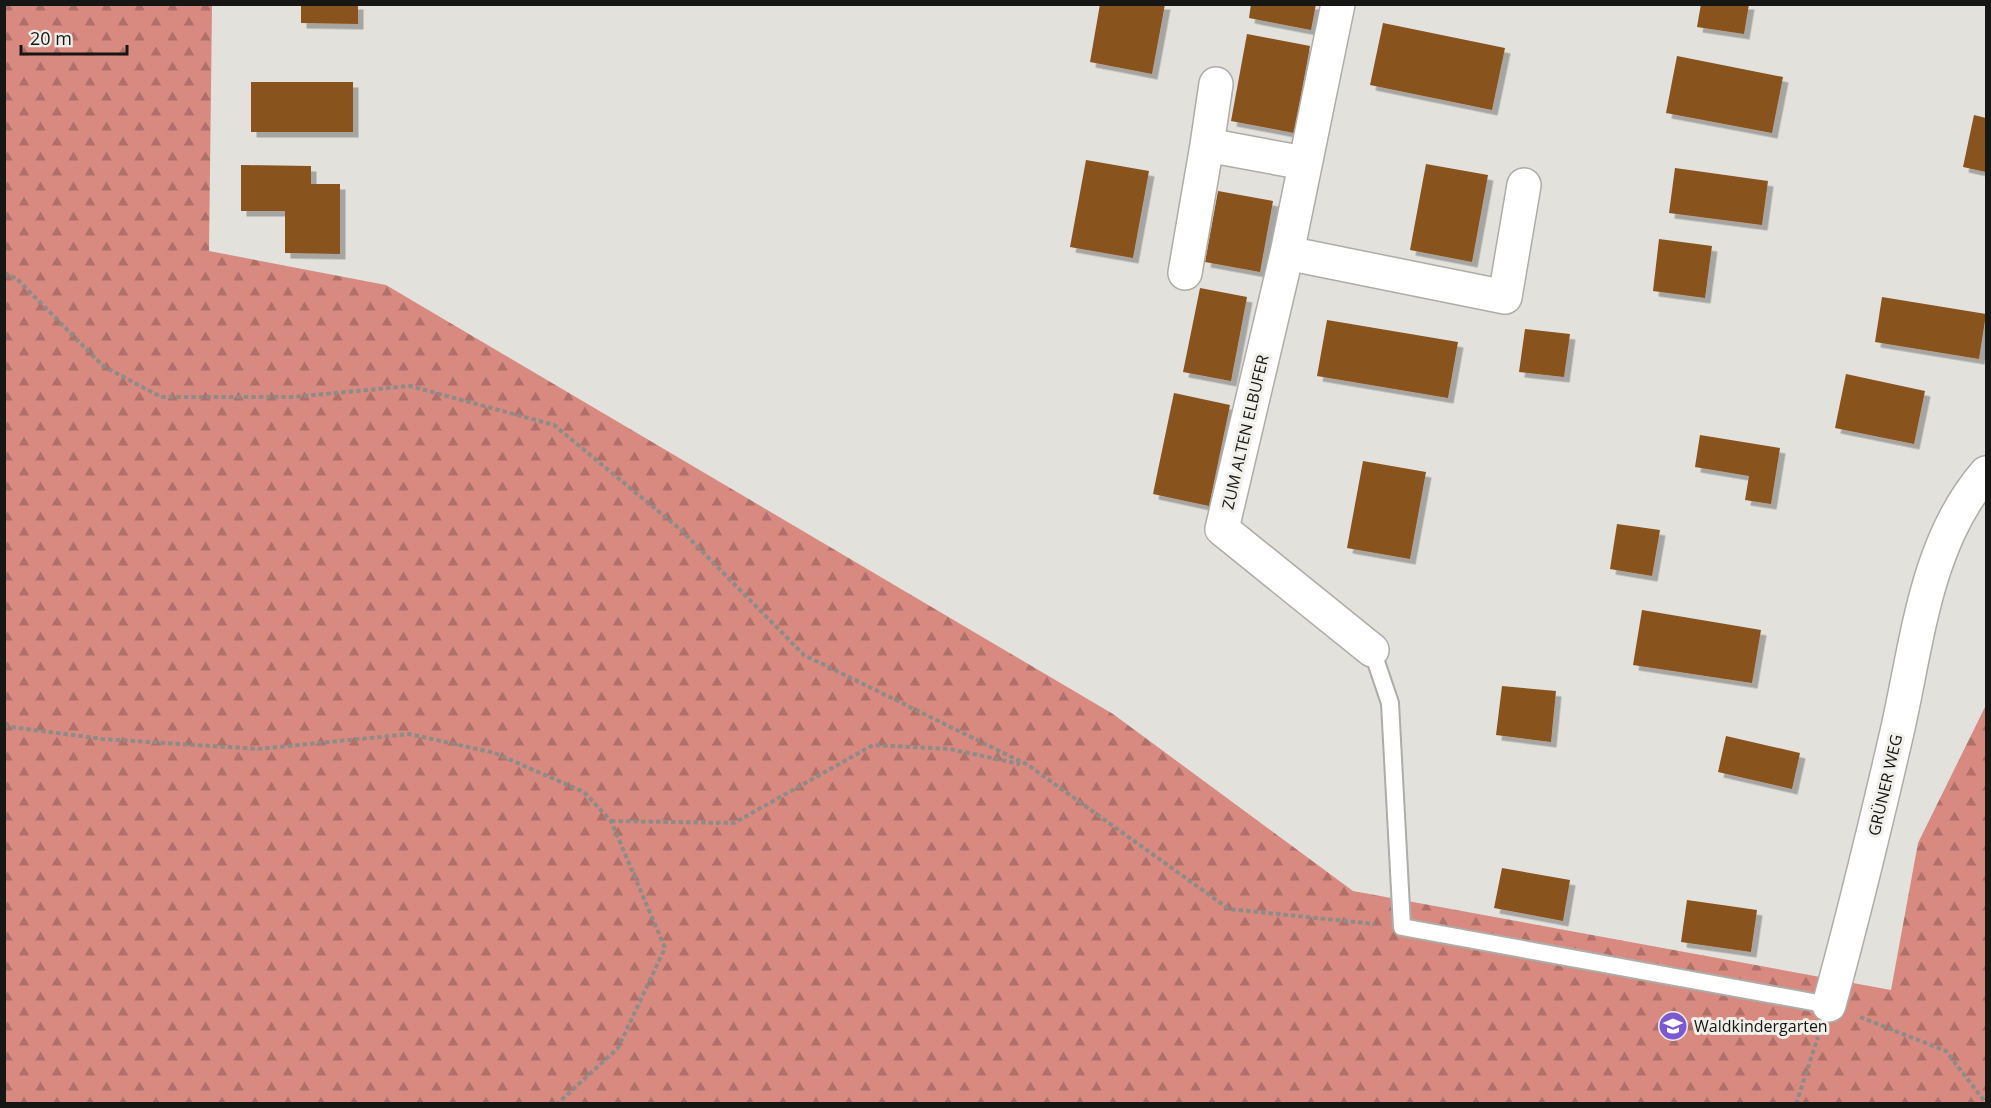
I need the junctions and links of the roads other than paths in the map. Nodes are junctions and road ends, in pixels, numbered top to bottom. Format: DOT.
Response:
graph roads {
  1 [pos="1338,4"];
  2 [pos="1216,84"];
  3 [pos="1207,145"];
  4 [pos="1304,163"];
  5 [pos="1524,185"];
  6 [pos="1287,253"];
  7 [pos="1185,273"];
  8 [pos="1986,473"];
  9 [pos="1372,650"];
  10 [pos="1828,1005"];
  1 -- 4 [label="street, ZUM ALTEN ELBUFER"];
  2 -- 3 [label="street"];
  3 -- 4 [label="street"];
  3 -- 7 [label="street"];
  4 -- 6 [label="street, ZUM ALTEN ELBUFER"];
  5 -- 6 [label="street"];
  6 -- 9 [label="street, ZUM ALTEN ELBUFER"];
  8 -- 10 [label="street, GRÜNER WEG"];
  9 -- 10 [label="lane"];
}
